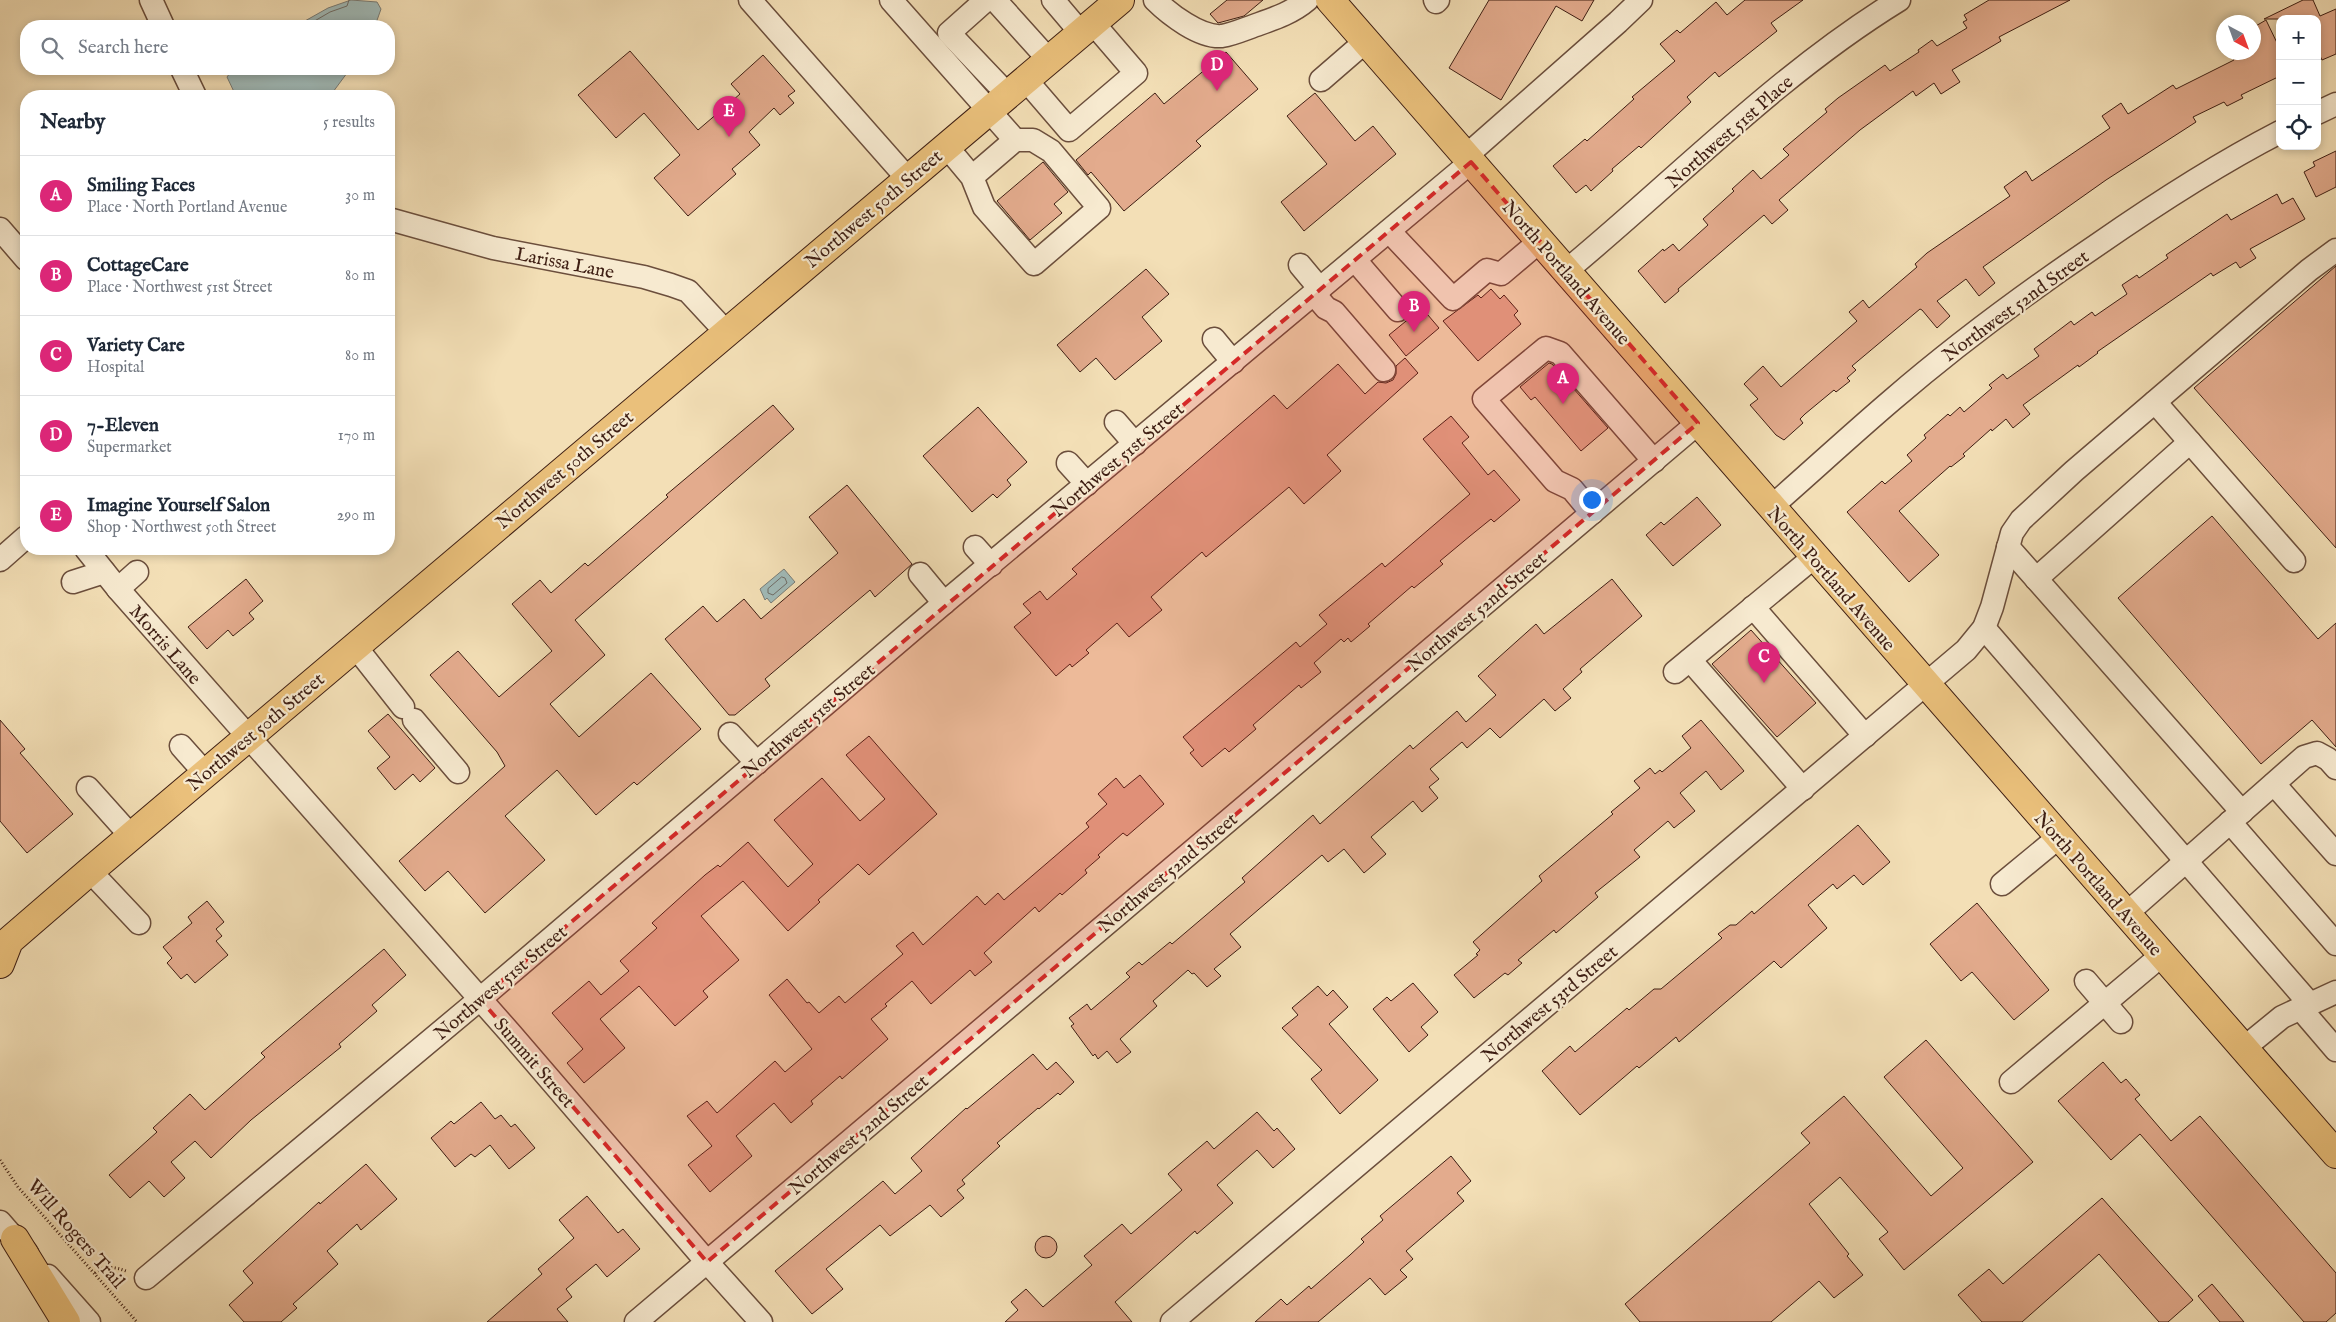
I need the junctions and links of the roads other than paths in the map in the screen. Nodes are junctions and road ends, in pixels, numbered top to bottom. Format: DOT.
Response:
graph roads {
  1 [pos="151,0"];
  2 [pos="750,0"];
  3 [pos="891,0"];
  4 [pos="986,0"];
  5 [pos="994,0"];
  6 [pos="1053,0"];
  7 [pos="1155,0"];
  8 [pos="1308,0"];
  9 [pos="1330,0"];
  10 [pos="1435,0"];
  11 [pos="1438,0"];
  12 [pos="1641,0"];
  13 [pos="1899,0"];
  14 [pos="1117,1"];
  15 [pos="160,20"];
  16 [pos="1087,28"];
  17 [pos="1366,41"];
  18 [pos="1049,60"];
  19 [pos="185,75"];
  20 [pos="1321,80"];
  21 [pos="192,90"];
  22 [pos="1008,95"];
  23 [pos="2336,104"];
  24 [pos="2321,111"];
  25 [pos="2276,134"];
  26 [pos="1015,140"];
  27 [pos="947,147"];
  28 [pos="1468,159"];
  29 [pos="972,176"];
  30 [pos="908,179"];
  31 [pos="395,221"];
  32 [pos="0,229"];
  33 [pos="1389,231"];
  34 [pos="1540,241"];
  35 [pos="2336,250"];
  36 [pos="20,252"];
  37 [pos="1355,260"];
  38 [pos="1300,265"];
  39 [pos="1566,271"];
  40 [pos="1317,291"];
  41 [pos="1398,310"];
  42 [pos="726,332"];
  43 [pos="1214,339"];
  44 [pos="1233,362"];
  45 [pos="1384,370"];
  46 [pos="2155,402"];
  47 [pos="1116,422"];
  48 [pos="1698,423"];
  49 [pos="2190,442"];
  50 [pos="1136,444"];
  51 [pos="1654,461"];
  52 [pos="1068,463"];
  53 [pos="1087,484"];
  54 [pos="1771,507"];
  55 [pos="1592,513"];
  56 [pos="20,543"];
  57 [pos="975,547"];
  58 [pos="2008,547"];
  59 [pos="92,555"];
  60 [pos="1814,557"];
  61 [pos="0,560"];
  62 [pos="2294,561"];
  63 [pos="991,565"];
  64 [pos="137,572"];
  65 [pos="920,574"];
  66 [pos="2036,579"];
  67 [pos="111,581"];
  68 [pos="73,582"];
  69 [pos="944,603"];
  70 [pos="1756,610"];
  71 [pos="1984,628"];
  72 [pos="355,646"];
  73 [pos="1926,685"];
  74 [pos="730,734"];
  75 [pos="1865,736"];
  76 [pos="247,737"];
  77 [pos="181,746"];
  78 [pos="757,763"];
  79 [pos="2336,768"];
  80 [pos="458,772"];
  81 [pos="205,773"];
  82 [pos="2274,784"];
  83 [pos="88,788"];
  84 [pos="1803,789"];
  85 [pos="2236,817"];
  86 [pos="131,836"];
  87 [pos="2058,837"];
  88 [pos="2336,854"];
  89 [pos="2186,861"];
  90 [pos="90,871"];
  91 [pos="2002,884"];
  92 [pos="2126,914"];
  93 [pos="139,924"];
  94 [pos="2,944"];
  95 [pos="2336,944"];
  96 [pos="2162,955"];
  97 [pos="2086,981"];
  98 [pos="2336,992"];
  99 [pos="480,999"];
  100 [pos="2104,1003"];
  101 [pos="2304,1005"];
  102 [pos="2121,1022"];
  103 [pos="2244,1048"];
  104 [pos="2336,1050"];
  105 [pos="2012,1082"];
  106 [pos="2336,1154"];
  107 [pos="8,1231"];
  108 [pos="706,1262"];
  109 [pos="146,1278"];
  110 [pos="66,1322"];
  111 [pos="90,1322"];
  112 [pos="636,1322"];
  113 [pos="761,1322"];
  114 [pos="1172,1322"];
  1 -- 15 [label="street"];
  2 -- 30 [label="street"];
  3 -- 22 [label="street"];
  4 -- 22 [label="street"];
  5 -- 18 [label="street"];
  6 -- 16 [label="street"];
  7 -- 8 [label="street"];
  9 -- 17 [label="main road, North Portland Avenue"];
  10 -- 11 [label="street"];
  12 -- 28 [label="street, Northwest 51st Street"];
  13 -- 39 [label="street, Northwest 51st Place"];
  14 -- 16 [label="main road, Northwest 50th Street"];
  16 -- 18 [label="main road, Northwest 50th Street"];
  16 -- 22 [label="street"];
  17 -- 20 [label="street"];
  17 -- 28 [label="main road, North Portland Avenue"];
  18 -- 22 [label="main road, Northwest 50th Street"];
  19 -- 21 [label="street"];
  22 -- 26 [label="street"];
  22 -- 27 [label="main road, Northwest 50th Street"];
  23 -- 24 [label="street"];
  25 -- 54 [label="street, Northwest 52nd Street"];
  26 -- 29 [label="street"];
  26 -- 29 [label="street"];
  27 -- 29 [label="street"];
  27 -- 30 [label="main road, Northwest 50th Street"];
  28 -- 33 [label="street, Northwest 51st Street"];
  28 -- 34 [label="main road, North Portland Avenue"];
  30 -- 42 [label="main road, Northwest 50th Street"];
  31 -- 42 [label="street, Larissa Lane"];
  32 -- 36 [label="street"];
  33 -- 34 [label="street"];
  33 -- 37 [label="street, Northwest 51st Street"];
  34 -- 39 [label="main road, North Portland Avenue"];
  35 -- 46 [label="street, Northwest 53rd Street"];
  37 -- 40 [label="street, Northwest 51st Street"];
  37 -- 41 [label="street"];
  38 -- 40 [label="street"];
  39 -- 48 [label="main road, North Portland Avenue"];
  40 -- 44 [label="street, Northwest 51st Street"];
  40 -- 45 [label="street"];
  42 -- 72 [label="main road, Northwest 50th Street"];
  43 -- 44 [label="street"];
  44 -- 50 [label="street, Northwest 51st Street"];
  46 -- 49 [label="street"];
  46 -- 58 [label="street, Northwest 53rd Street"];
  47 -- 50 [label="street"];
  48 -- 51 [label="street, Northwest 52nd Street"];
  48 -- 54 [label="main road, North Portland Avenue"];
  49 -- 62 [label="street"];
  49 -- 66 [label="street"];
  50 -- 53 [label="street, Northwest 51st Street"];
  51 -- 55 [label="street, Northwest 52nd Street"];
  51 -- 55 [label="street"];
  52 -- 53 [label="street"];
  53 -- 63 [label="street, Northwest 51st Street"];
  54 -- 60 [label="main road, North Portland Avenue"];
  55 -- 108 [label="street, Northwest 52nd Street"];
  56 -- 61 [label="street"];
  57 -- 63 [label="street"];
  58 -- 66 [label="street"];
  58 -- 71 [label="street, Northwest 53rd Street"];
  59 -- 67 [label="street, Morris Lane"];
  60 -- 70 [label="street"];
  60 -- 73 [label="main road, North Portland Avenue"];
  63 -- 69 [label="street, Northwest 51st Street"];
  64 -- 67 [label="street"];
  65 -- 69 [label="street"];
  66 -- 85 [label="street"];
  67 -- 68 [label="street"];
  67 -- 76 [label="street, Morris Lane"];
  69 -- 78 [label="street, Northwest 51st Street"];
  70 -- 75 [label="street"];
  70 -- 84 [label="street"];
  71 -- 73 [label="street, Northwest 53rd Street"];
  71 -- 89 [label="street"];
  72 -- 76 [label="main road, Northwest 50th Street"];
  72 -- 80 [label="street"];
  73 -- 75 [label="street, Northwest 53rd Street"];
  73 -- 87 [label="main road, North Portland Avenue"];
  74 -- 78 [label="street"];
  75 -- 84 [label="street, Northwest 53rd Street"];
  76 -- 81 [label="main road, Northwest 50th Street"];
  76 -- 99 [label="street, Summit Street"];
  77 -- 81 [label="street"];
  78 -- 99 [label="street, Northwest 51st Street"];
  79 -- 82 [label="street"];
  81 -- 86 [label="main road, Northwest 50th Street"];
  82 -- 85 [label="street"];
  82 -- 88 [label="street"];
  83 -- 86 [label="street"];
  84 -- 114 [label="street, Northwest 53rd Street"];
  85 -- 89 [label="street"];
  85 -- 95 [label="street"];
  86 -- 90 [label="main road, Northwest 50th Street"];
  87 -- 91 [label="street"];
  87 -- 92 [label="main road, North Portland Avenue"];
  89 -- 92 [label="street"];
  89 -- 101 [label="street"];
  90 -- 93 [label="street"];
  90 -- 94 [label="main road, Northwest 50th Street"];
  92 -- 96 [label="main road, North Portland Avenue"];
  96 -- 100 [label="street"];
  96 -- 103 [label="main road, North Portland Avenue"];
  97 -- 100 [label="street"];
  98 -- 101 [label="street"];
  99 -- 108 [label="street, Summit Street"];
  99 -- 109 [label="street, Northwest 51st Street"];
  100 -- 102 [label="street"];
  100 -- 105 [label="street"];
  101 -- 103 [label="street"];
  101 -- 104 [label="street"];
  103 -- 106 [label="main road, North Portland Avenue"];
  107 -- 110 [label="main road"];
  107 -- 111 [label="street"];
  108 -- 112 [label="street, Northwest 52nd Street"];
  108 -- 113 [label="street, Summit Street"];
}
